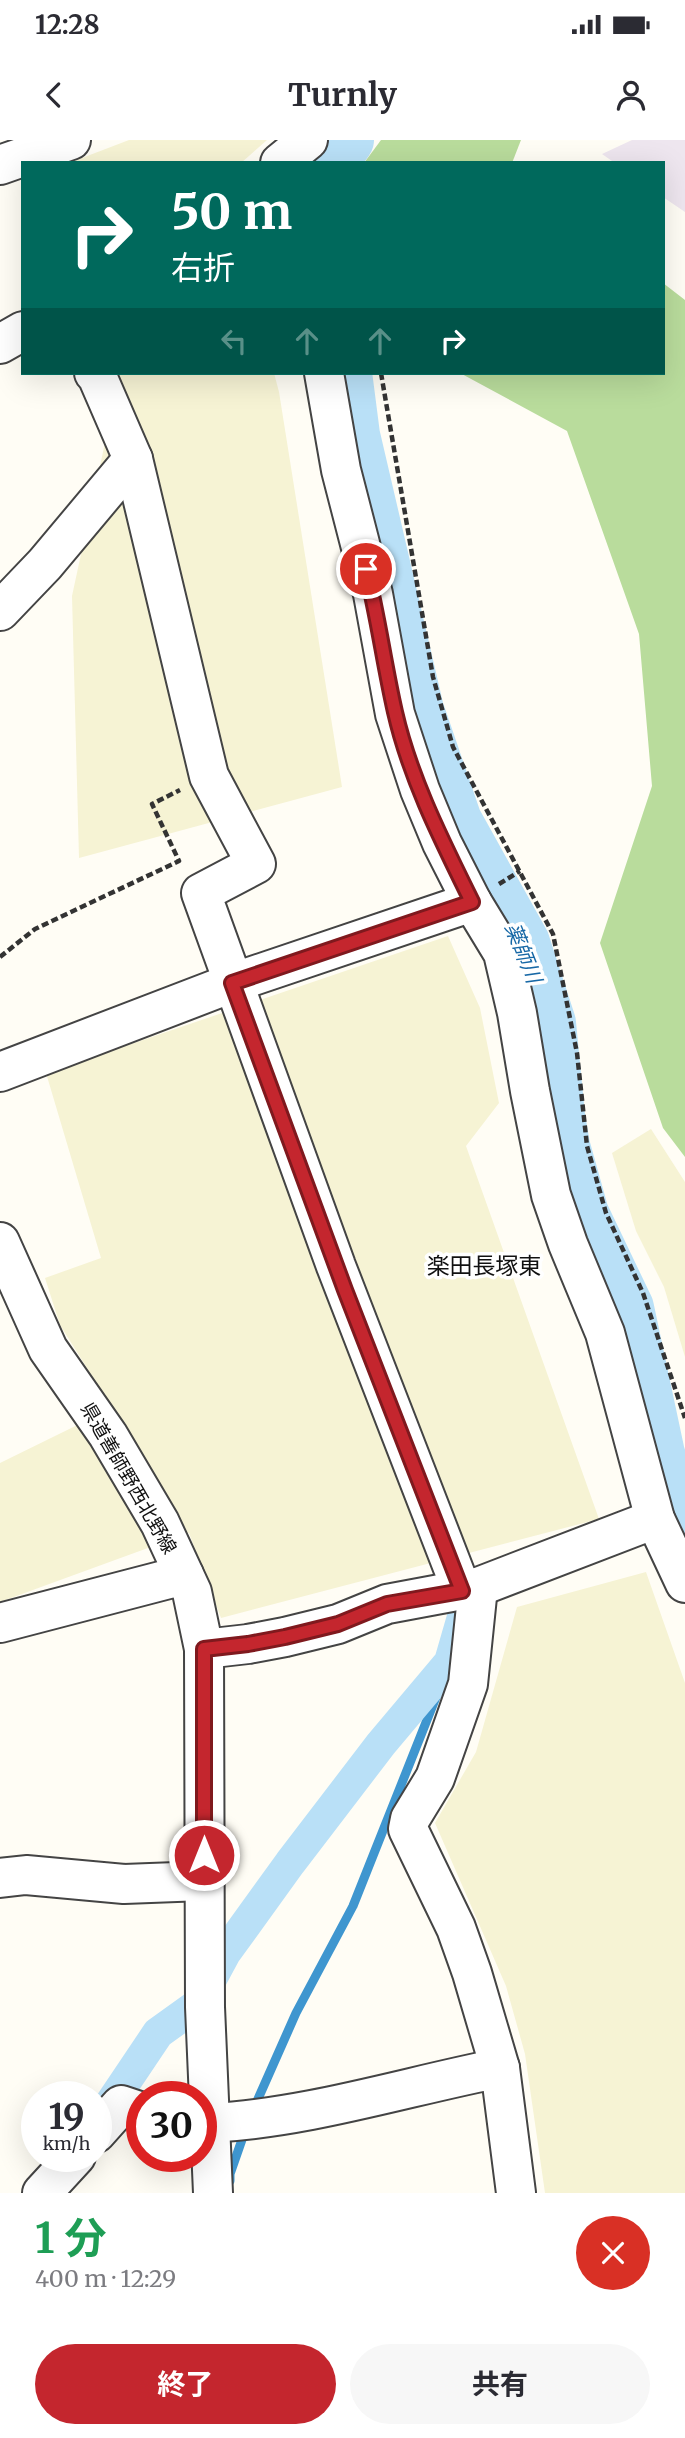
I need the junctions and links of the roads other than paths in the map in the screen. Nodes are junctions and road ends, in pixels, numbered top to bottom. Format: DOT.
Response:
graph roads {
  1 [pos="71,140"];
  2 [pos="308,140"];
  3 [pos="282,161"];
  4 [pos="0,165"];
  5 [pos="21,332"];
  6 [pos="0,344"];
  7 [pos="96,375"];
  8 [pos="324,375"];
  9 [pos="133,459"];
  10 [pos="0,611"];
  11 [pos="472,902"];
  12 [pos="232,983"];
  13 [pos="0,1072"];
  14 [pos="0,1242"];
  15 [pos="655,1519"];
  16 [pos="184,1575"];
  17 [pos="685,1584"];
  18 [pos="472,1598"];
  19 [pos="0,1623"];
  20 [pos="204,1649"];
  21 [pos="0,1878"];
  22 [pos="204,1881"];
  23 [pos="500,2068"];
  24 [pos="206,2081"];
  25 [pos="126,2107"];
  26 [pos="112,2115"];
  27 [pos="217,2119"];
  28 [pos="61,2172"];
  29 [pos="211,2172"];
  30 [pos="42,2193"];
  31 [pos="213,2193"];
  32 [pos="516,2193"];
  1 -- 4 [label="street"];
  2 -- 3 [label="street"];
  5 -- 6 [label="street"];
  7 -- 9 [label="street"];
  8 -- 11 [label="street"];
  9 -- 10 [label="street"];
  9 -- 12 [label="street"];
  11 -- 12 [label="street"];
  11 -- 15 [label="street"];
  12 -- 13 [label="street"];
  12 -- 18 [label="street"];
  14 -- 16 [label="street, 県道善師野西北野線"];
  15 -- 17 [label="street"];
  15 -- 18 [label="street"];
  16 -- 19 [label="street"];
  16 -- 20 [label="street, 県道善師野西北野線"];
  18 -- 20 [label="street"];
  18 -- 23 [label="street"];
  20 -- 22 [label="street, 県道善師野西北野線"];
  21 -- 22 [label="street"];
  22 -- 24 [label="street, 県道善師野西北野線"];
  23 -- 27 [label="street"];
  23 -- 32 [label="street"];
  25 -- 26 [label="street"];
  28 -- 30 [label="street"];
  29 -- 31 [label="street, 県道善師野西北野線"];
}
